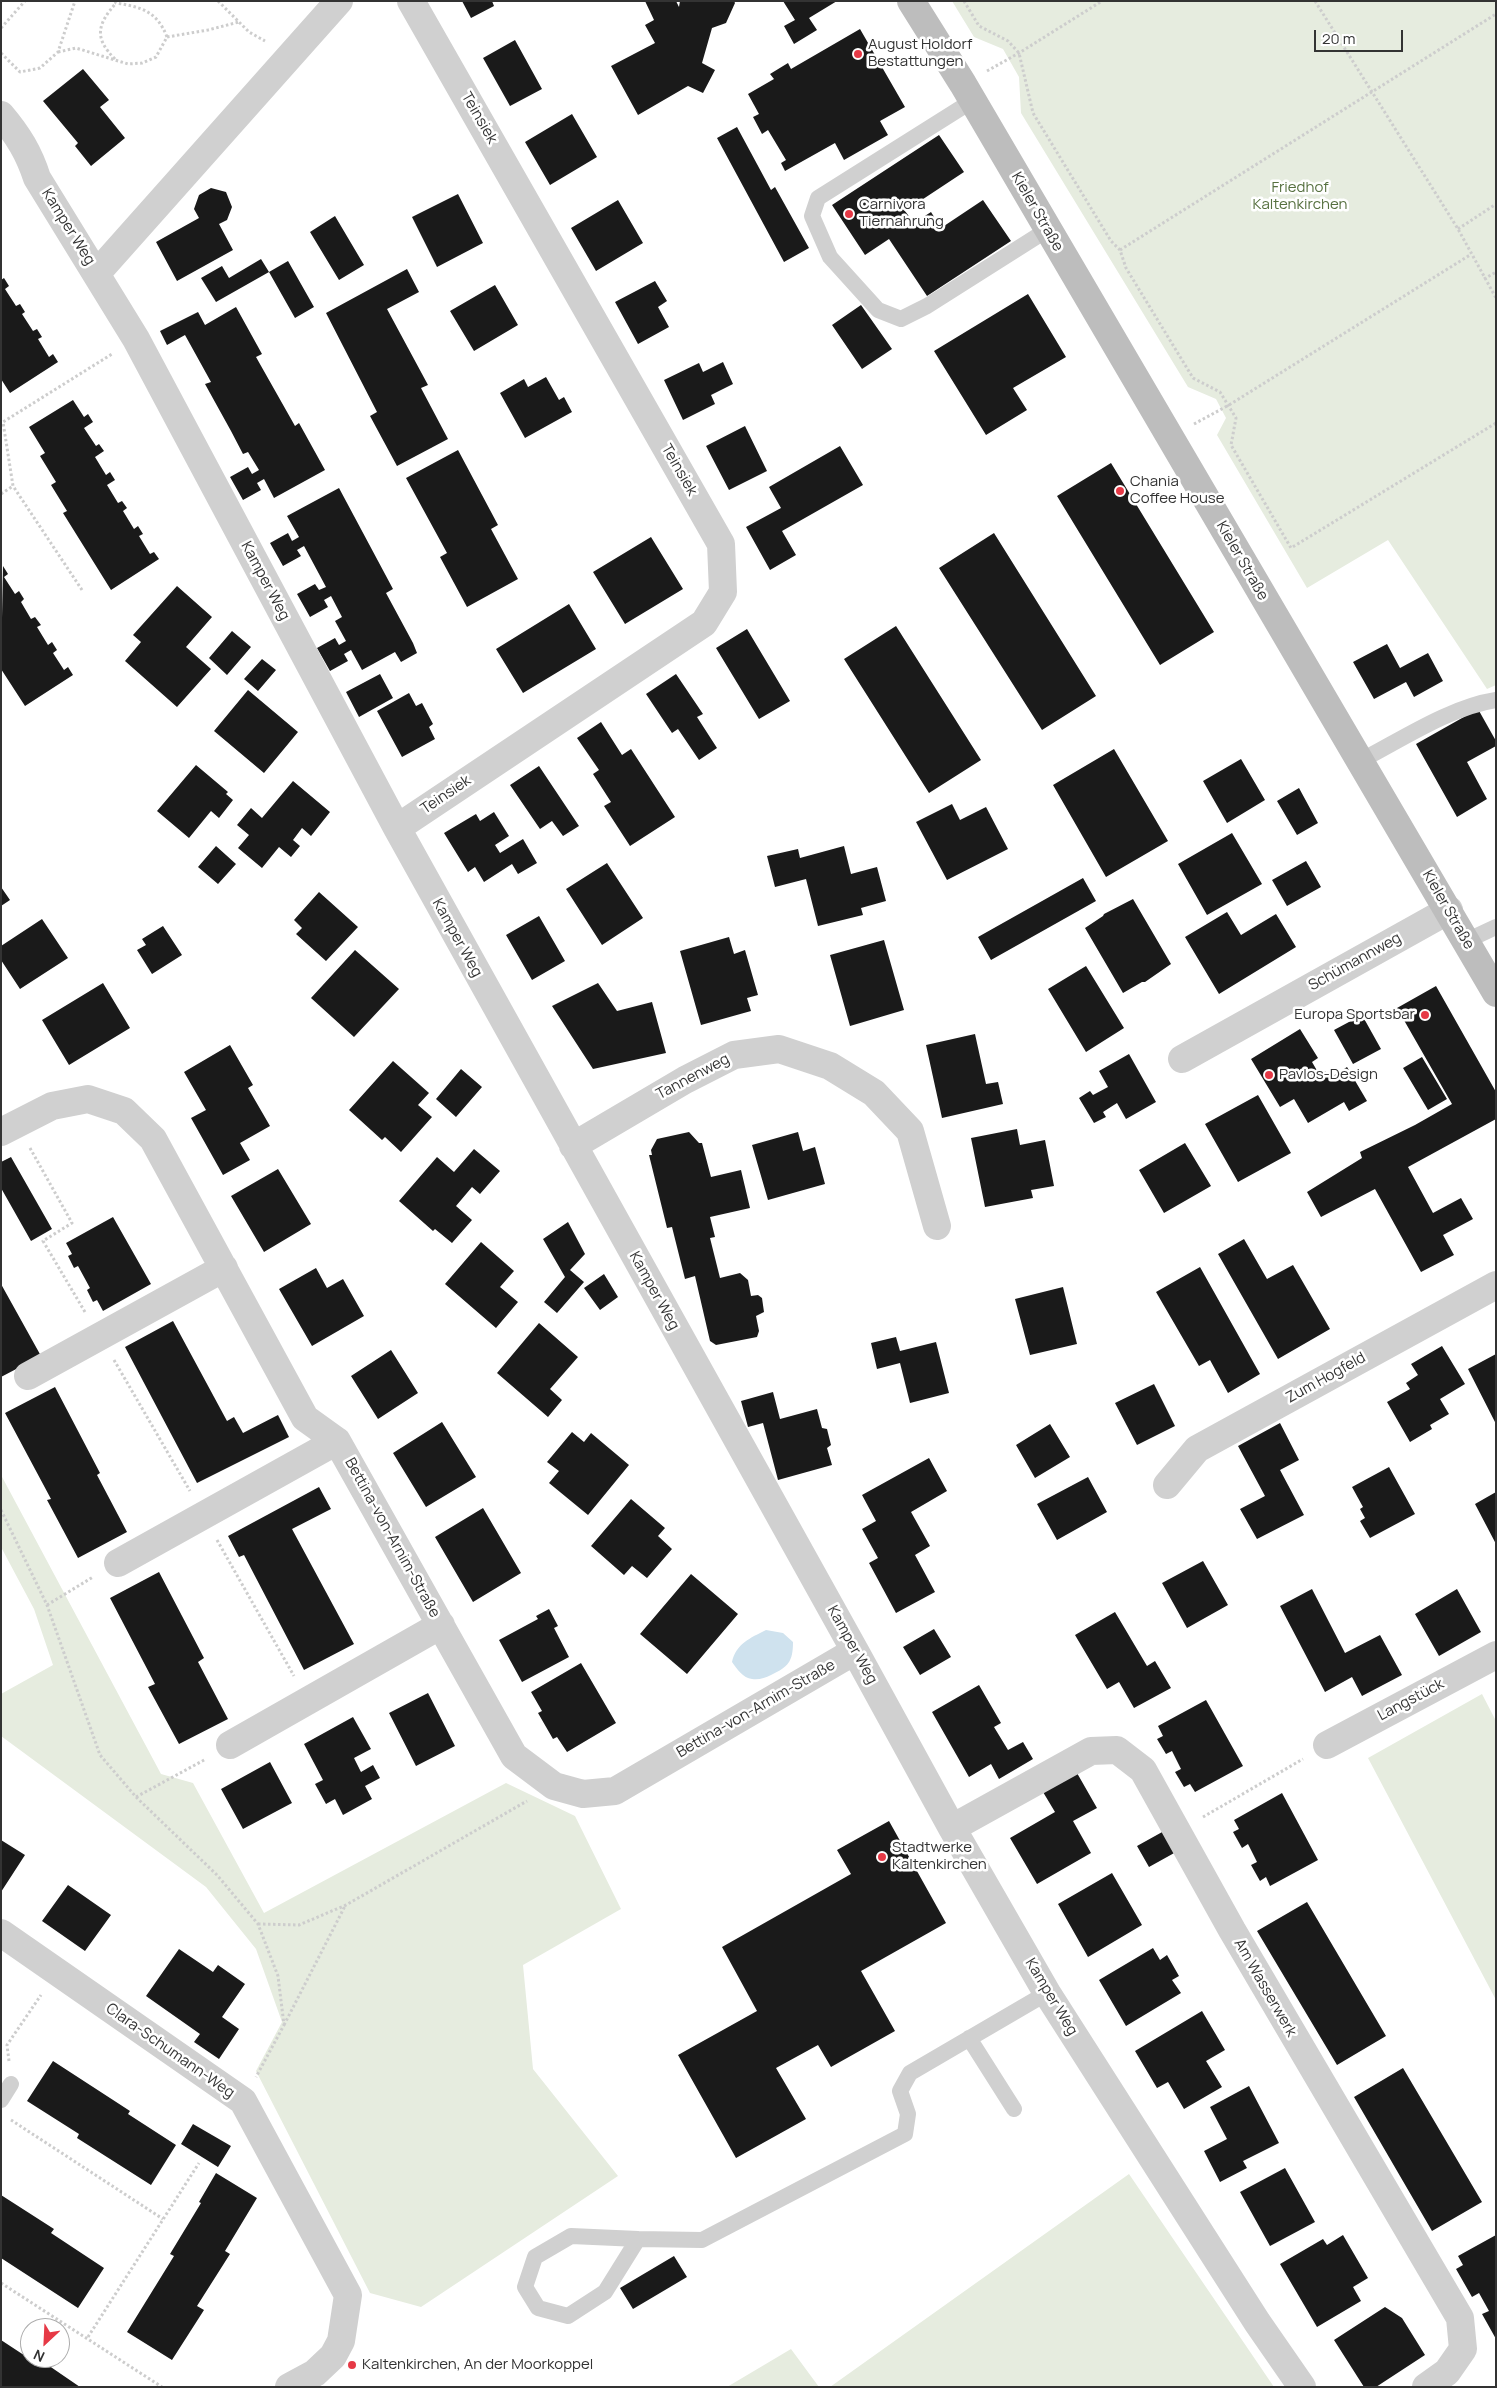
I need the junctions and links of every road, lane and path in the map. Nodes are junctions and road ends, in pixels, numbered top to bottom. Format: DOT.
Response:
graph roads {
  1 [pos="25,1"];
  2 [pos="75,1"];
  3 [pos="218,1"];
  4 [pos="339,1"];
  5 [pos="411,1"];
  6 [pos="911,1"];
  7 [pos="964,1"];
  8 [pos="1102,1"];
  9 [pos="1314,1"];
  10 [pos="116,2"];
  11 [pos="1496,14"];
  12 [pos="239,22"];
  13 [pos="1,28"];
  14 [pos="166,37"];
  15 [pos="58,52"];
  16 [pos="1,53"];
  17 [pos="1019,53"];
  18 [pos="291,56"];
  19 [pos="115,60"];
  20 [pos="1371,92"];
  21 [pos="967,93"];
  22 [pos="1,114"];
  23 [pos="1,143"];
  24 [pos="37,178"];
  25 [pos="1496,204"];
  26 [pos="1458,229"];
  27 [pos="1048,230"];
  28 [pos="1120,250"];
  29 [pos="1470,255"];
  30 [pos="1496,272"];
  31 [pos="97,273"];
  32 [pos="1484,279"];
  33 [pos="1496,298"];
  34 [pos="136,339"];
  35 [pos="1229,405"];
  36 [pos="2,421"];
  37 [pos="1496,423"];
  38 [pos="1170,438"];
  39 [pos="14,486"];
  40 [pos="1,494"];
  41 [pos="82,590"];
  42 [pos="1496,700"];
  43 [pos="1360,761"];
  44 [pos="396,828"];
  45 [pos="1449,910"];
  46 [pos="1496,927"];
  47 [pos="1466,941"];
  48 [pos="1496,993"];
  49 [pos="1182,1059"];
  50 [pos="9,1128"];
  51 [pos="573,1146"];
  52 [pos="937,1226"];
  53 [pos="224,1268"];
  54 [pos="1496,1285"];
  55 [pos="100,1336"];
  56 [pos="28,1376"];
  57 [pos="337,1441"];
  58 [pos="1167,1485"];
  59 [pos="1,1510"];
  60 [pos="204,1516"];
  61 [pos="118,1563"];
  62 [pos="46,1605"];
  63 [pos="440,1625"];
  64 [pos="855,1650"];
  65 [pos="1496,1655"];
  66 [pos="307,1700"];
  67 [pos="230,1745"];
  68 [pos="1327,1746"];
  69 [pos="554,1786"];
  70 [pos="136,1797"];
  71 [pos="952,1828"];
  72 [pos="1178,1831"];
  73 [pos="346,1905"];
  74 [pos="258,1924"];
  75 [pos="1,1933"];
  76 [pos="56,1972"];
  77 [pos="1047,1993"];
  78 [pos="284,2025"];
  79 [pos="969,2038"];
  80 [pos="11,2084"];
  81 [pos="1,2100"];
  82 [pos="243,2102"];
  83 [pos="1014,2109"];
  84 [pos="9,2118"];
  85 [pos="199,2163"];
  86 [pos="163,2219"];
  87 [pos="638,2239"];
  88 [pos="1,2283"];
  89 [pos="88,2338"];
  90 [pos="162,2387"];
  91 [pos="289,2387"];
  92 [pos="1302,2387"];
  93 [pos="1426,2387"];
  1 -- 13 [label="path"];
  2 -- 15 [label="path"];
  3 -- 12 [label="path"];
  4 -- 18 [label="street"];
  5 -- 44 [label="street, Teinsiek"];
  6 -- 21 [label="main road, Kieler Straße"];
  7 -- 17 [label="path"];
  8 -- 17 [label="path"];
  9 -- 20 [label="path"];
  10 -- 14 [label="path"];
  10 -- 19 [label="path"];
  11 -- 20 [label="path"];
  12 -- 14 [label="path"];
  12 -- 18 [label="path"];
  14 -- 19 [label="path"];
  15 -- 16 [label="path"];
  15 -- 19 [label="path"];
  17 -- 21 [label="path"];
  17 -- 28 [label="path"];
  18 -- 31 [label="street"];
  20 -- 26 [label="path"];
  20 -- 28 [label="path"];
  21 -- 27 [label="main road, Kieler Straße"];
  21 -- 27 [label="lane"];
  22 -- 24 [label="street, Kamper Weg"];
  23 -- 24 [label="street, Kamper Weg"];
  24 -- 31 [label="street, Kamper Weg"];
  25 -- 26 [label="path"];
  26 -- 29 [label="path"];
  27 -- 38 [label="main road, Kieler Straße"];
  28 -- 35 [label="path"];
  29 -- 32 [label="path"];
  29 -- 35 [label="path"];
  30 -- 32 [label="path"];
  31 -- 34 [label="street, Kamper Weg"];
  32 -- 33 [label="path"];
  34 -- 36 [label="path"];
  34 -- 44 [label="street, Kamper Weg"];
  35 -- 37 [label="path"];
  35 -- 38 [label="path"];
  36 -- 39 [label="path"];
  38 -- 43 [label="main road, Kieler Straße"];
  39 -- 40 [label="path"];
  39 -- 41 [label="path"];
  42 -- 43 [label="lane"];
  43 -- 45 [label="main road, Kieler Straße"];
  44 -- 51 [label="street, Kamper Weg"];
  45 -- 47 [label="main road, Kieler Straße"];
  45 -- 49 [label="street, Schümannweg"];
  46 -- 47 [label="lane"];
  47 -- 48 [label="main road, Kieler Straße"];
  50 -- 53 [label="street, Bettina-von-Arnim-Straße"];
  50 -- 55 [label="path"];
  51 -- 52 [label="street, Tannenweg"];
  51 -- 64 [label="street, Kamper Weg"];
  53 -- 55 [label="street"];
  53 -- 57 [label="street, Bettina-von-Arnim-Straße"];
  54 -- 58 [label="street, Zum Hogfeld"];
  55 -- 56 [label="street"];
  55 -- 60 [label="path"];
  57 -- 60 [label="street"];
  57 -- 63 [label="street, Bettina-von-Arnim-Straße"];
  59 -- 62 [label="path"];
  60 -- 61 [label="street"];
  60 -- 66 [label="path"];
  61 -- 62 [label="path"];
  62 -- 70 [label="path"];
  63 -- 66 [label="street"];
  63 -- 69 [label="street, Bettina-von-Arnim-Straße"];
  64 -- 69 [label="street, Bettina-von-Arnim-Straße"];
  64 -- 71 [label="street, Kamper Weg"];
  65 -- 68 [label="street, Langstück"];
  66 -- 67 [label="street"];
  67 -- 70 [label="path"];
  68 -- 72 [label="path"];
  69 -- 73 [label="path"];
  70 -- 74 [label="path"];
  71 -- 72 [label="street, Am Wasserwerk"];
  71 -- 77 [label="street, Kamper Weg"];
  72 -- 93 [label="street, Am Wasserwerk"];
  73 -- 74 [label="path"];
  73 -- 78 [label="path"];
  74 -- 78 [label="path"];
  75 -- 76 [label="street, Clara-Schumann-Weg"];
  76 -- 80 [label="path"];
  76 -- 82 [label="street, Clara-Schumann-Weg"];
  77 -- 79 [label="lane"];
  77 -- 92 [label="street, Kamper Weg"];
  78 -- 82 [label="path"];
  79 -- 83 [label="lane"];
  79 -- 87 [label="lane"];
  80 -- 81 [label="lane"];
  82 -- 91 [label="street, Clara-Schumann-Weg"];
  84 -- 86 [label="path"];
  85 -- 86 [label="path"];
  86 -- 89 [label="path"];
  87 -- 87 [label="lane"];
  88 -- 89 [label="path"];
  89 -- 90 [label="path"];
}
